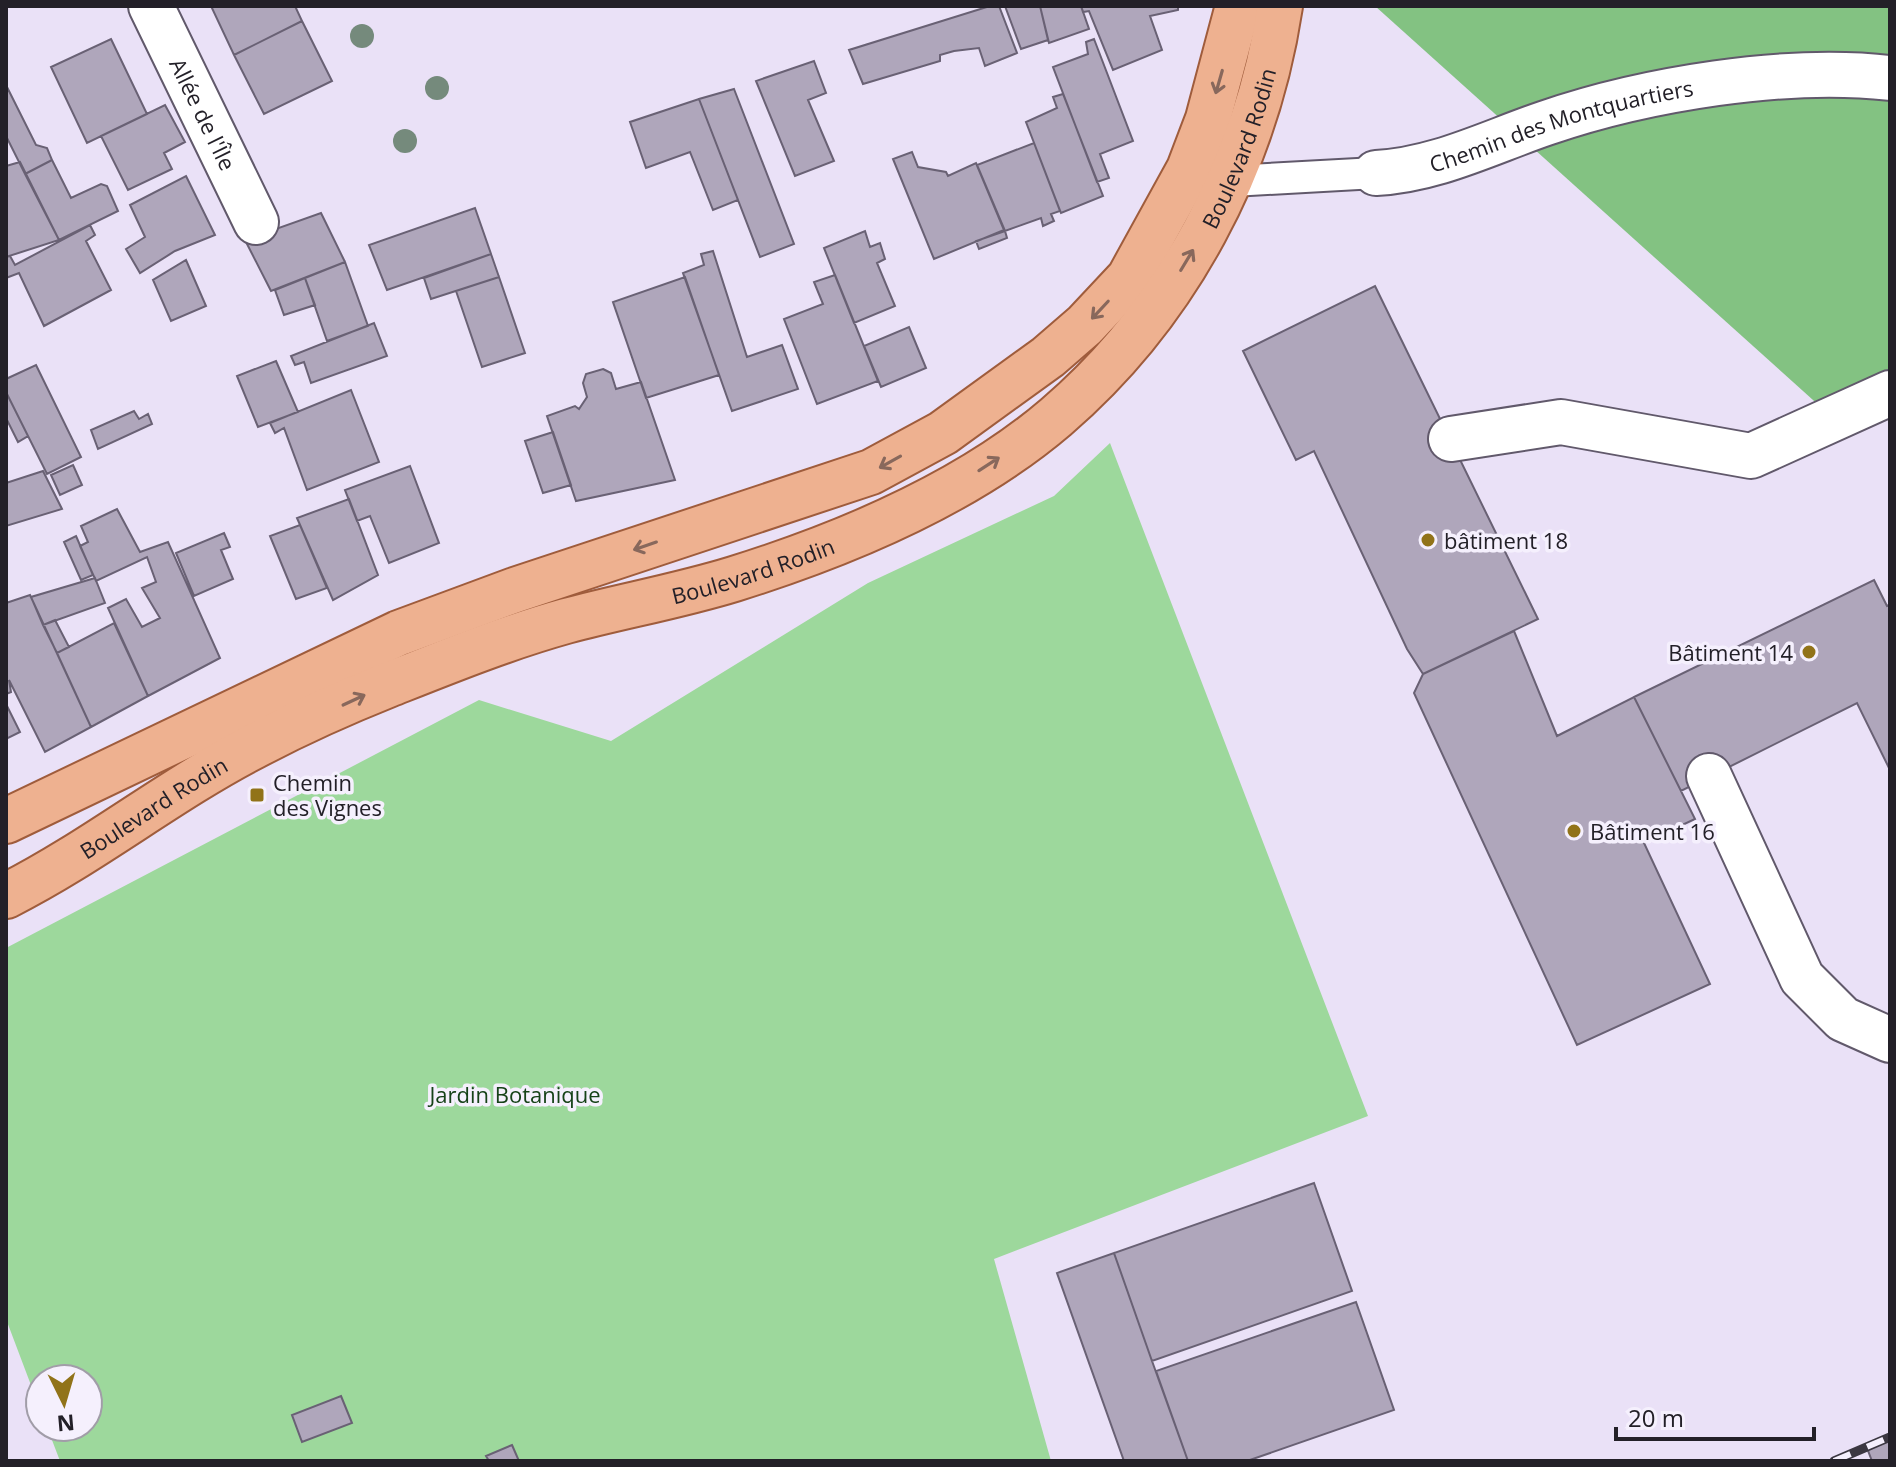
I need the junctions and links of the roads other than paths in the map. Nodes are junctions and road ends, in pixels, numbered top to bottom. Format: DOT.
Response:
graph roads {
  1 [pos="151,6"];
  2 [pos="1238,6"];
  3 [pos="1280,6"];
  4 [pos="1890,78"];
  5 [pos="1376,173"];
  6 [pos="1232,181"];
  7 [pos="256,222"];
  8 [pos="1890,393"];
  9 [pos="1451,439"];
  10 [pos="1709,776"];
  11 [pos="6,821"];
  12 [pos="6,896"];
  13 [pos="1890,1040"];
  1 -- 7 [label="street, Allée de l'Île"];
  2 -- 11 [label="main road, Boulevard Rodin, one-way"];
  3 -- 6 [label="main road, Boulevard Rodin"];
  4 -- 5 [label="street, Chemin des Montquartiers"];
  5 -- 6 [label="lane, Chemin des Montquartiers"];
  12 -- 6 [label="main road, Boulevard Rodin, one-way"];
  8 -- 9 [label="street"];
  10 -- 13 [label="street"];
}
